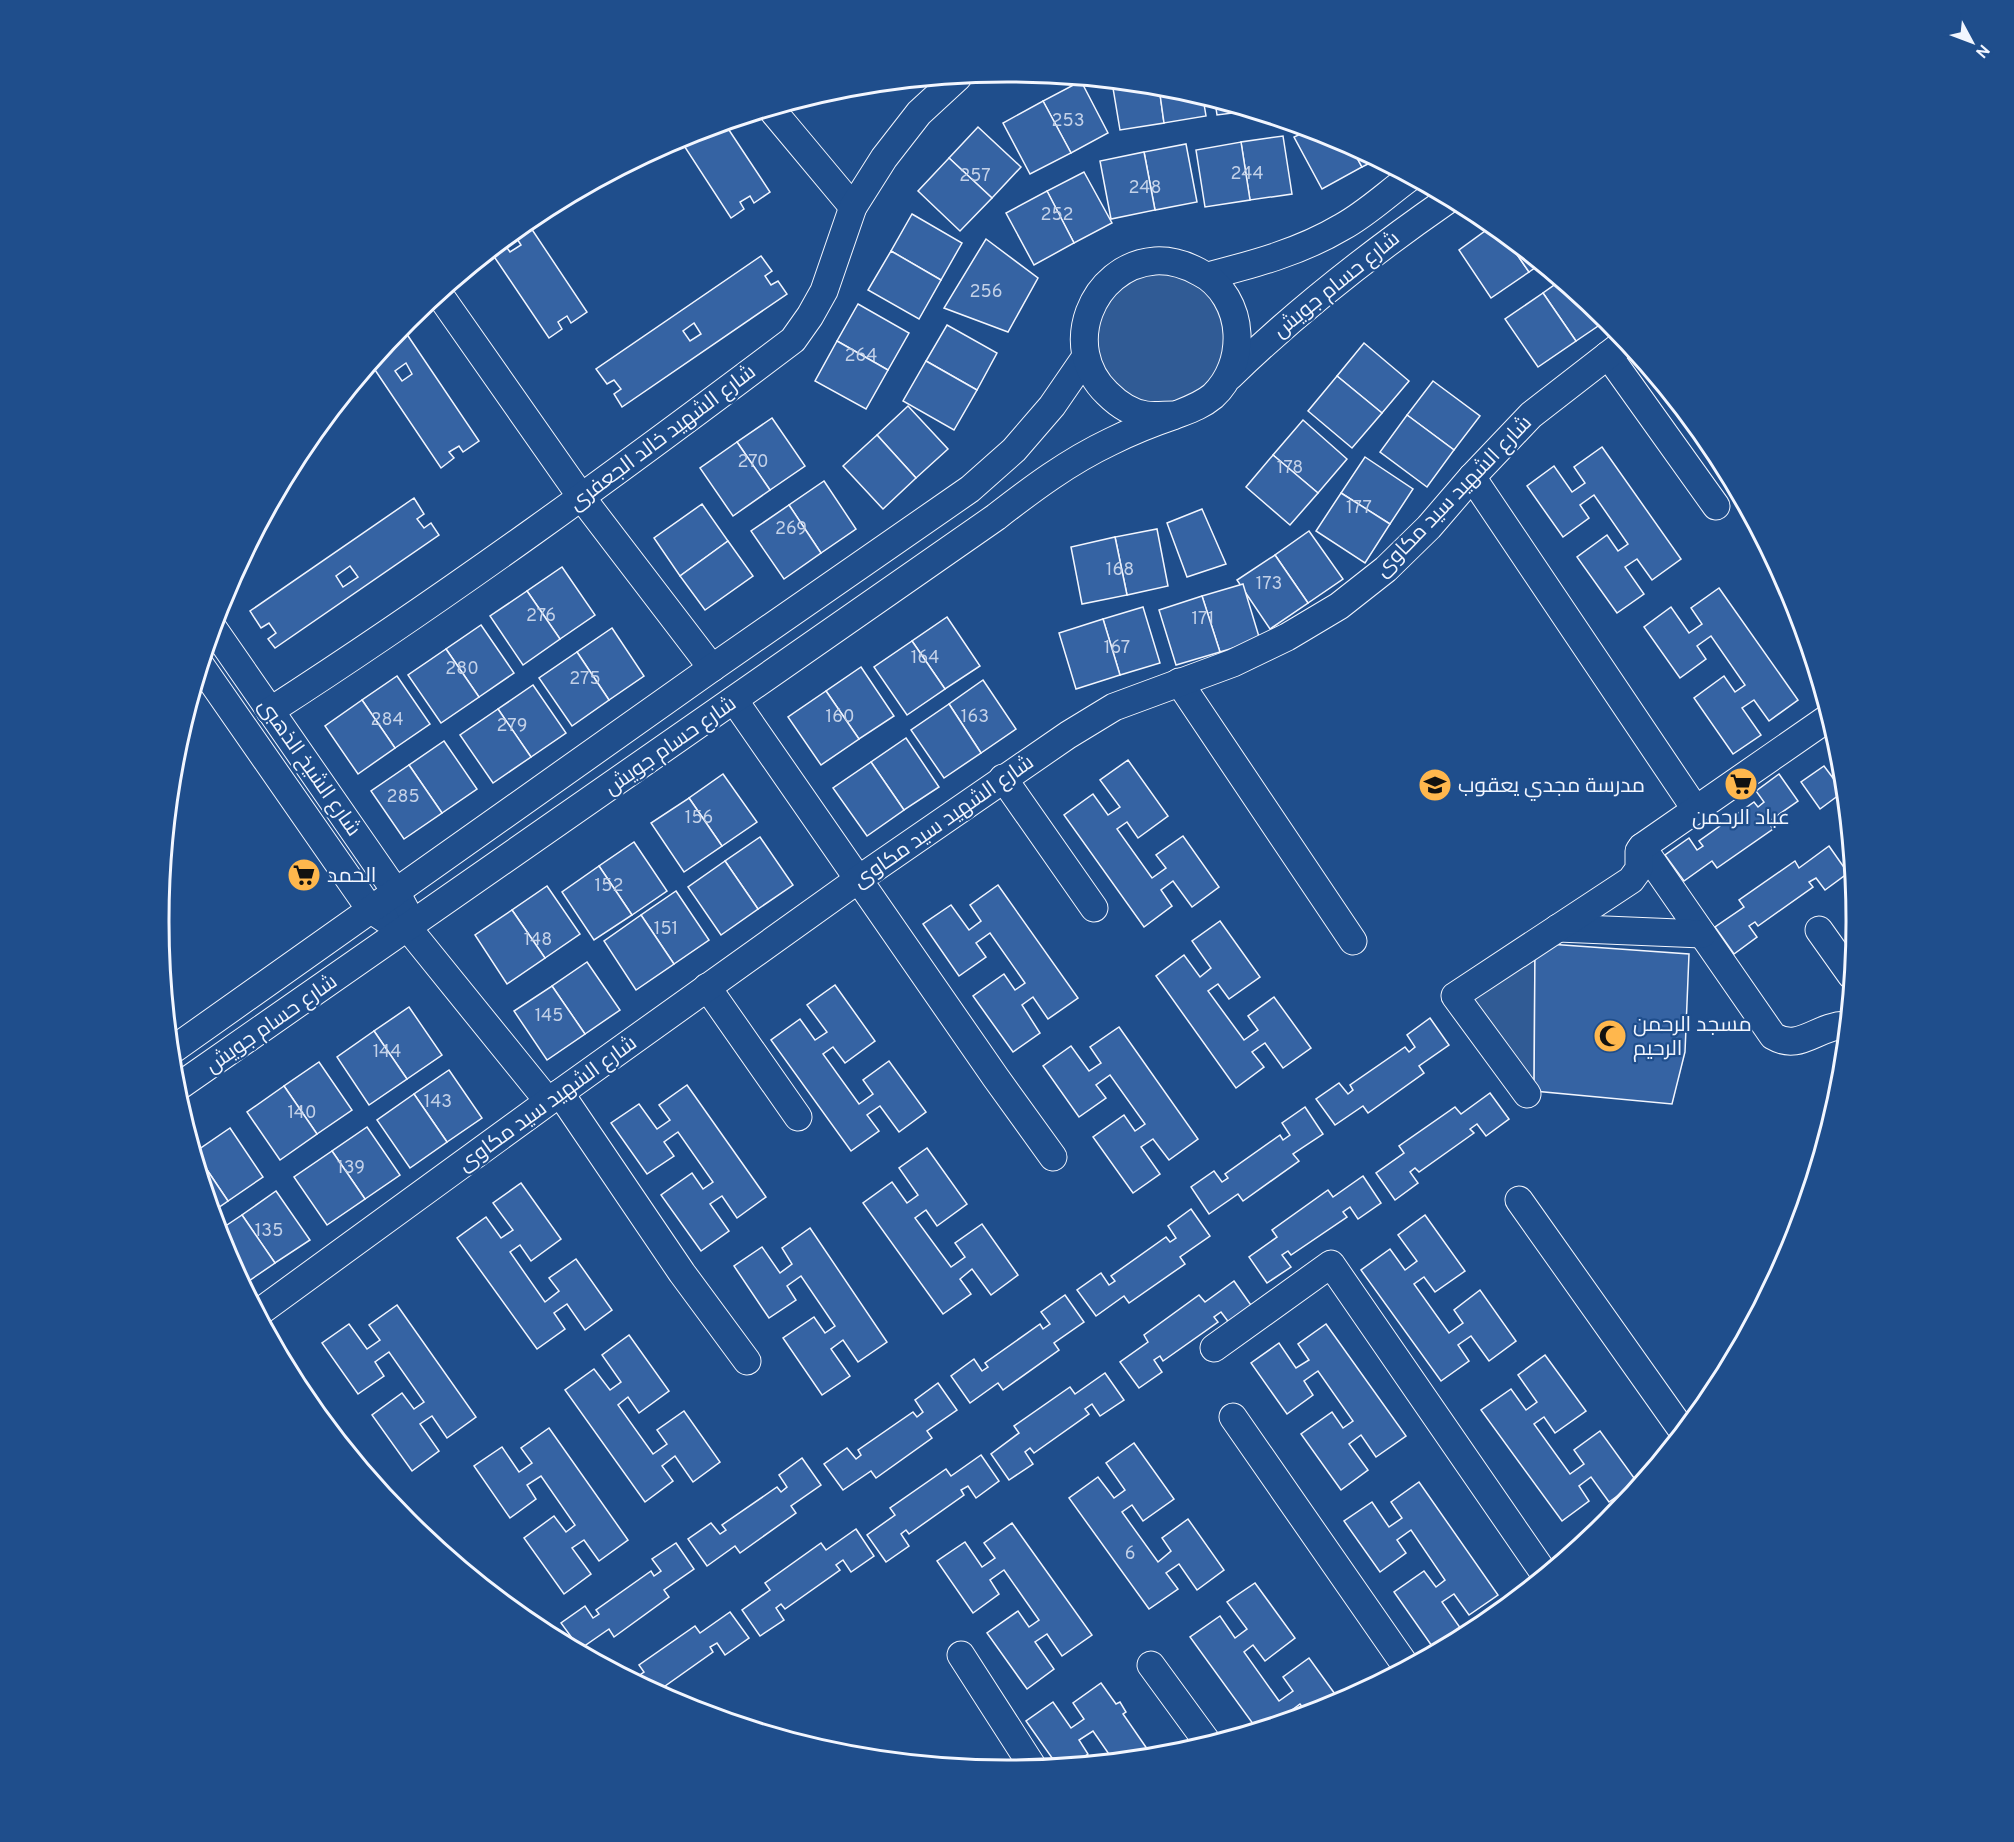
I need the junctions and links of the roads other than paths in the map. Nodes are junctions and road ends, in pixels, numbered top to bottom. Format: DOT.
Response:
graph roads {
  1 [pos="950,84"];
  2 [pos="776,115"];
  3 [pos="1403,183"];
  4 [pos="1441,204"];
  5 [pos="853,207"];
  6 [pos="1208,276"];
  7 [pos="444,301"];
  8 [pos="1616,348"];
  9 [pos="1085,358"];
  10 [pos="1229,376"];
  11 [pos="1173,415"];
  12 [pos="1472,477"];
  13 [pos="582,498"];
  14 [pos="1716,506"];
  15 [pos="219,636"];
  16 [pos="712,668"];
  17 [pos="206,673"];
  18 [pos="1179,682"];
  19 [pos="734,700"];
  20 [pos="270,711"];
  21 [pos="1821,723"];
  22 [pos="1003,778"];
  23 [pos="1696,810"];
  24 [pos="1642,847"];
  25 [pos="859,879"];
  26 [pos="396,892"];
  27 [pos="1094,908"];
  28 [pos="370,909"];
  29 [pos="408,928"];
  30 [pos="1558,928"];
  31 [pos="1819,930"];
  32 [pos="1702,934"];
  33 [pos="1353,941"];
  34 [pos="1844,966"];
  35 [pos="707,987"];
  36 [pos="1838,1027"];
  37 [pos="179,1046"];
  38 [pos="185,1082"];
  39 [pos="1527,1094"];
  40 [pos="554,1097"];
  41 [pos="798,1117"];
  42 [pos="1053,1157"];
  43 [pos="1519,1200"];
  44 [pos="264,1309"];
  45 [pos="1214,1348"];
  46 [pos="747,1361"];
  47 [pos="1233,1417"];
  48 [pos="1677,1424"];
  49 [pos="1540,1567"];
  50 [pos="961,1655"];
  51 [pos="1402,1660"];
  52 [pos="1151,1665"];
  53 [pos="1203,1736"];
  54 [pos="1028,1759"];
  1 -- 5 [label="street, شارع الشهيد خالد الجعفرى"];
  2 -- 5 [label="street"];
  3 -- 6 [label="street, شارع حسام جويش"];
  4 -- 10 [label="street, شارع حسام جويش"];
  5 -- 13 [label="street, شارع الشهيد خالد الجعفرى"];
  6 -- 9 [label="street"];
  6 -- 10 [label="street"];
  7 -- 13 [label="street"];
  8 -- 12 [label="street, شارع الشهيد سيد مكاوى"];
  8 -- 14 [label="street"];
  9 -- 11 [label="street"];
  9 -- 16 [label="street, شارع حسام جويش"];
  10 -- 11 [label="street"];
  11 -- 19 [label="street, شارع حسام جويش"];
  12 -- 18 [label="street, شارع الشهيد سيد مكاوى"];
  12 -- 23 [label="street"];
  13 -- 16 [label="street"];
  13 -- 20 [label="street, شارع الشهيد خالد الجعفرى"];
  15 -- 20 [label="street, شارع الشيخ الذهبى"];
  16 -- 26 [label="street, شارع حسام جويش"];
  17 -- 28 [label="street, شارع الشيخ الذهبى"];
  18 -- 22 [label="street, شارع الشهيد سيد مكاوى"];
  18 -- 33 [label="street"];
  19 -- 25 [label="street"];
  19 -- 29 [label="street, شارع حسام جويش"];
  20 -- 26 [label="street, شارع الشيخ الذهبى"];
  21 -- 23 [label="street"];
  22 -- 25 [label="street, شارع الشهيد سيد مكاوى"];
  22 -- 27 [label="street"];
  23 -- 24 [label="street"];
  24 -- 30 [label="street"];
  24 -- 32 [label="street"];
  25 -- 35 [label="street, شارع الشهيد سيد مكاوى"];
  25 -- 42 [label="street"];
  26 -- 28 [label="street, شارع حسام جويش"];
  26 -- 29 [label="street, شارع الشيخ الذهبى"];
  28 -- 29 [label="street, شارع الشيخ الذهبى"];
  28 -- 37 [label="street, شارع حسام جويش"];
  29 -- 38 [label="street, شارع حسام جويش"];
  29 -- 40 [label="street"];
  30 -- 32 [label="street"];
  30 -- 39 [label="street"];
  31 -- 34 [label="street"];
  32 -- 36 [label="street"];
  35 -- 40 [label="street, شارع الشهيد سيد مكاوى"];
  35 -- 41 [label="street"];
  40 -- 44 [label="street, شارع الشهيد سيد مكاوى"];
  40 -- 46 [label="street"];
  43 -- 48 [label="street"];
  45 -- 49 [label="street"];
  47 -- 51 [label="street"];
  50 -- 54 [label="street"];
  52 -- 53 [label="street"];
}
